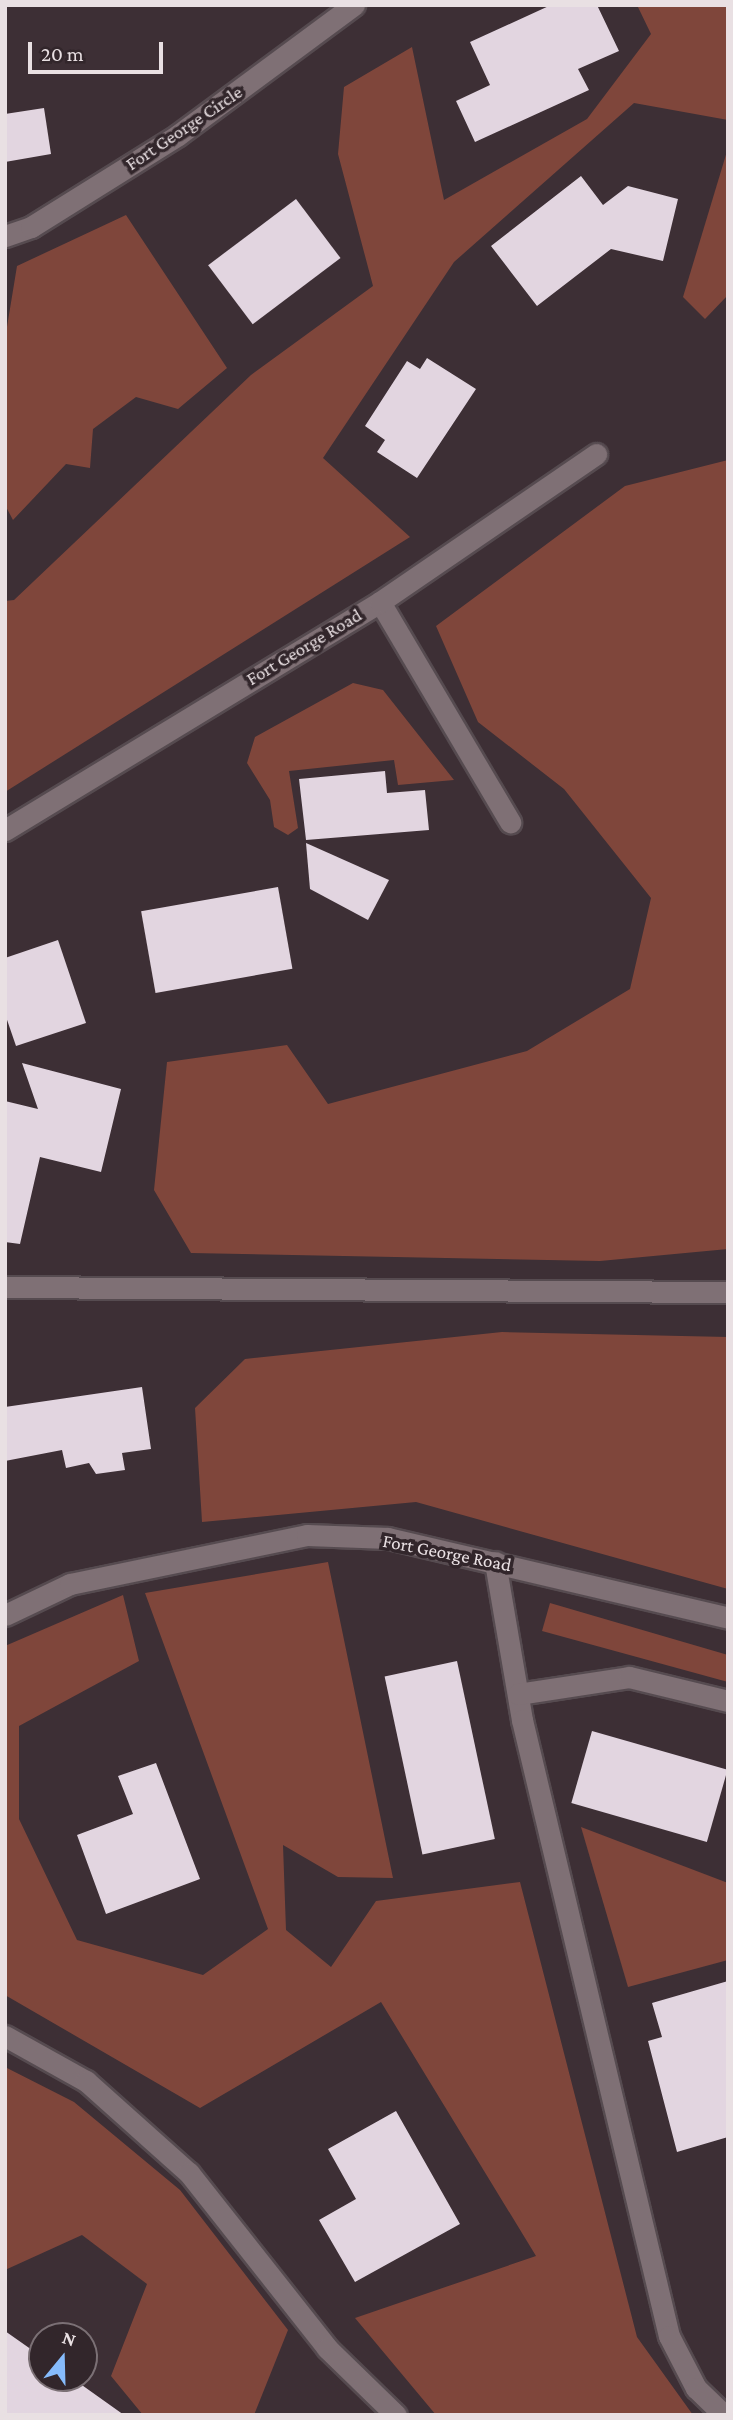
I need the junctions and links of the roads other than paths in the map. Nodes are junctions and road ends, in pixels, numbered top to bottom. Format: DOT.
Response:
graph roads {
  1 [pos="354,5"];
  2 [pos="5,236"];
  3 [pos="596,454"];
  4 [pos="380,602"];
  5 [pos="510,822"];
  6 [pos="5,830"];
  7 [pos="5,1287"];
  8 [pos="728,1292"];
  9 [pos="495,1562"];
  10 [pos="5,1615"];
  11 [pos="728,1618"];
  12 [pos="518,1694"];
  13 [pos="728,1701"];
  14 [pos="5,2036"];
  15 [pos="396,2415"];
  16 [pos="724,2415"];
  1 -- 2 [label="street, Fort George Circle"];
  3 -- 4 [label="street, Fort George Road"];
  4 -- 5 [label="street"];
  4 -- 6 [label="street, Fort George Road"];
  7 -- 8 [label="street"];
  9 -- 10 [label="street, Fort George Road"];
  9 -- 11 [label="street, Fort George Road"];
  9 -- 12 [label="street"];
  12 -- 13 [label="street"];
  12 -- 16 [label="street"];
  14 -- 15 [label="street"];
}
